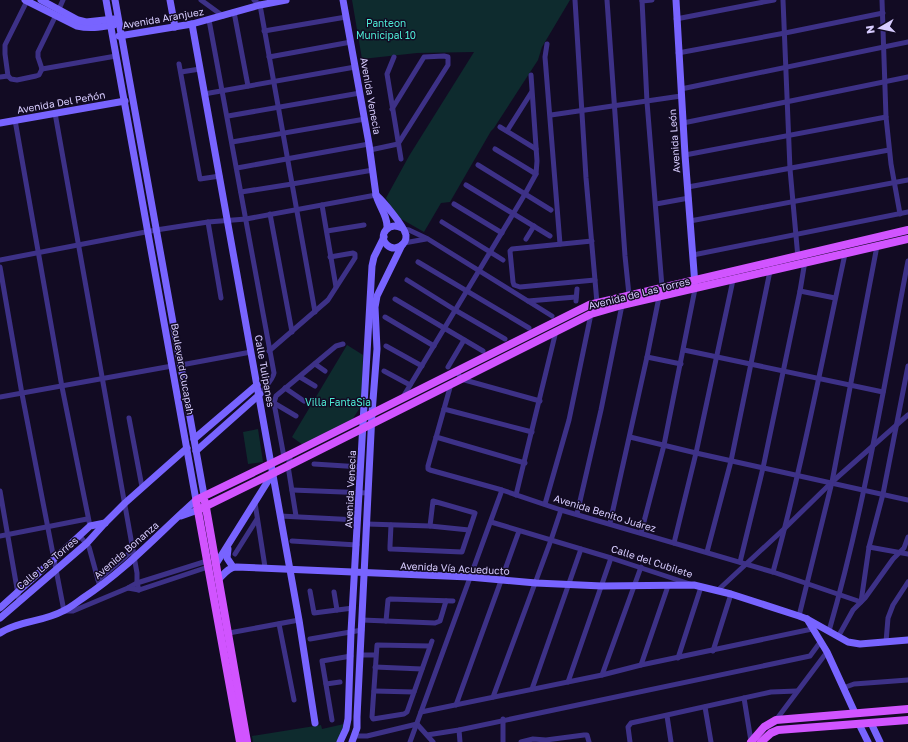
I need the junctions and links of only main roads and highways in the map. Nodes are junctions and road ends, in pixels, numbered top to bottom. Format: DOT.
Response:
graph roads {
  1 [pos="908,230"];
  2 [pos="908,239"];
  3 [pos="204,495"];
  4 [pos="196,500"];
  5 [pos="202,508"];
  6 [pos="211,564"];
  7 [pos="908,709"];
  8 [pos="908,720"];
  9 [pos="240,742"];
  10 [pos="247,742"];
  11 [pos="751,742"];
  12 [pos="761,742"];
  1 -- 3 [label="main road, Avenida de Las Torres"];
  2 -- 5 [label="main road, Avenida de Las Torres"];
  3 -- 4 [label="main road, Avenida de Las Torres"];
  3 -- 5 [label="main road, Boulevard Cucapah"];
  4 -- 5 [label="main road, Boulevard Cucapah"];
  5 -- 6 [label="main road, Boulevard Cucapah"];
  6 -- 9 [label="main road, Boulevard Cucapah"];
  6 -- 10 [label="main road, Boulevard Cucapah"];
  7 -- 11 [label="main road"];
  8 -- 12 [label="main road"];
}
